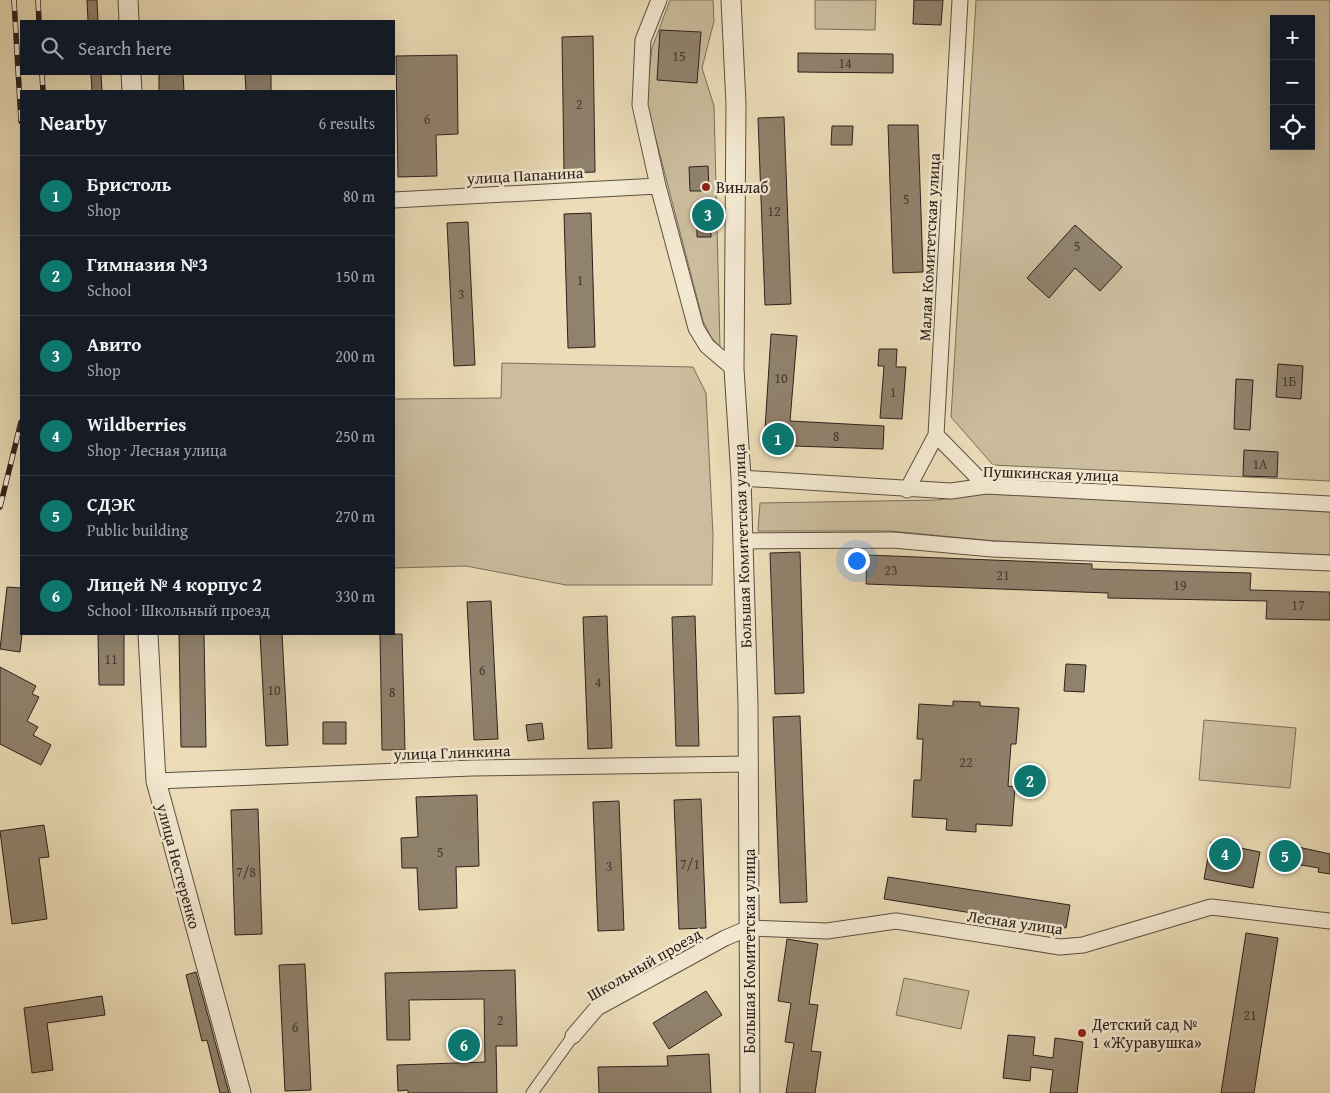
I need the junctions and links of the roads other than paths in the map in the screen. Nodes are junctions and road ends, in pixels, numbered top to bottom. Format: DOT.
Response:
graph roads {
  1 [pos="128,0"];
  2 [pos="659,0"];
  3 [pos="731,0"];
  4 [pos="960,0"];
  5 [pos="129,20"];
  6 [pos="131,75"];
  7 [pos="132,90"];
  8 [pos="658,186"];
  9 [pos="395,200"];
  10 [pos="734,369"];
  11 [pos="936,435"];
  12 [pos="741,478"];
  13 [pos="986,486"];
  14 [pos="908,490"];
  15 [pos="1330,504"];
  16 [pos="743,541"];
  17 [pos="1330,563"];
  18 [pos="148,635"];
  19 [pos="749,764"];
  20 [pos="156,781"];
  21 [pos="1330,921"];
  22 [pos="749,928"];
  23 [pos="573,1036"];
  24 [pos="241,1093"];
  25 [pos="532,1093"];
  26 [pos="750,1093"];
  1 -- 5 [label="street"];
  2 -- 8 [label="street"];
  3 -- 10 [label="street, Большая Комитетская улица"];
  4 -- 11 [label="street, Малая Комитетская улица"];
  6 -- 7 [label="street"];
  8 -- 9 [label="street, улица Папанина"];
  8 -- 10 [label="street"];
  10 -- 12 [label="street, Большая Комитетская улица"];
  11 -- 13 [label="street"];
  11 -- 14 [label="street, Малая Комитетская улица"];
  12 -- 14 [label="street, Пушкинская улица"];
  12 -- 16 [label="street, Большая Комитетская улица"];
  13 -- 14 [label="street, Пушкинская улица"];
  13 -- 15 [label="street, Пушкинская улица"];
  16 -- 17 [label="street"];
  16 -- 19 [label="street, Большая Комитетская улица"];
  18 -- 20 [label="street, улица Нестеренко"];
  19 -- 20 [label="street, улица Глинкина"];
  19 -- 22 [label="street, Большая Комитетская улица"];
  20 -- 24 [label="street, улица Нестеренко"];
  21 -- 22 [label="street, Лесная улица"];
  22 -- 23 [label="street, Школьный проезд"];
  22 -- 26 [label="street, Большая Комитетская улица"];
  23 -- 25 [label="street, Школьный проезд"];
}
